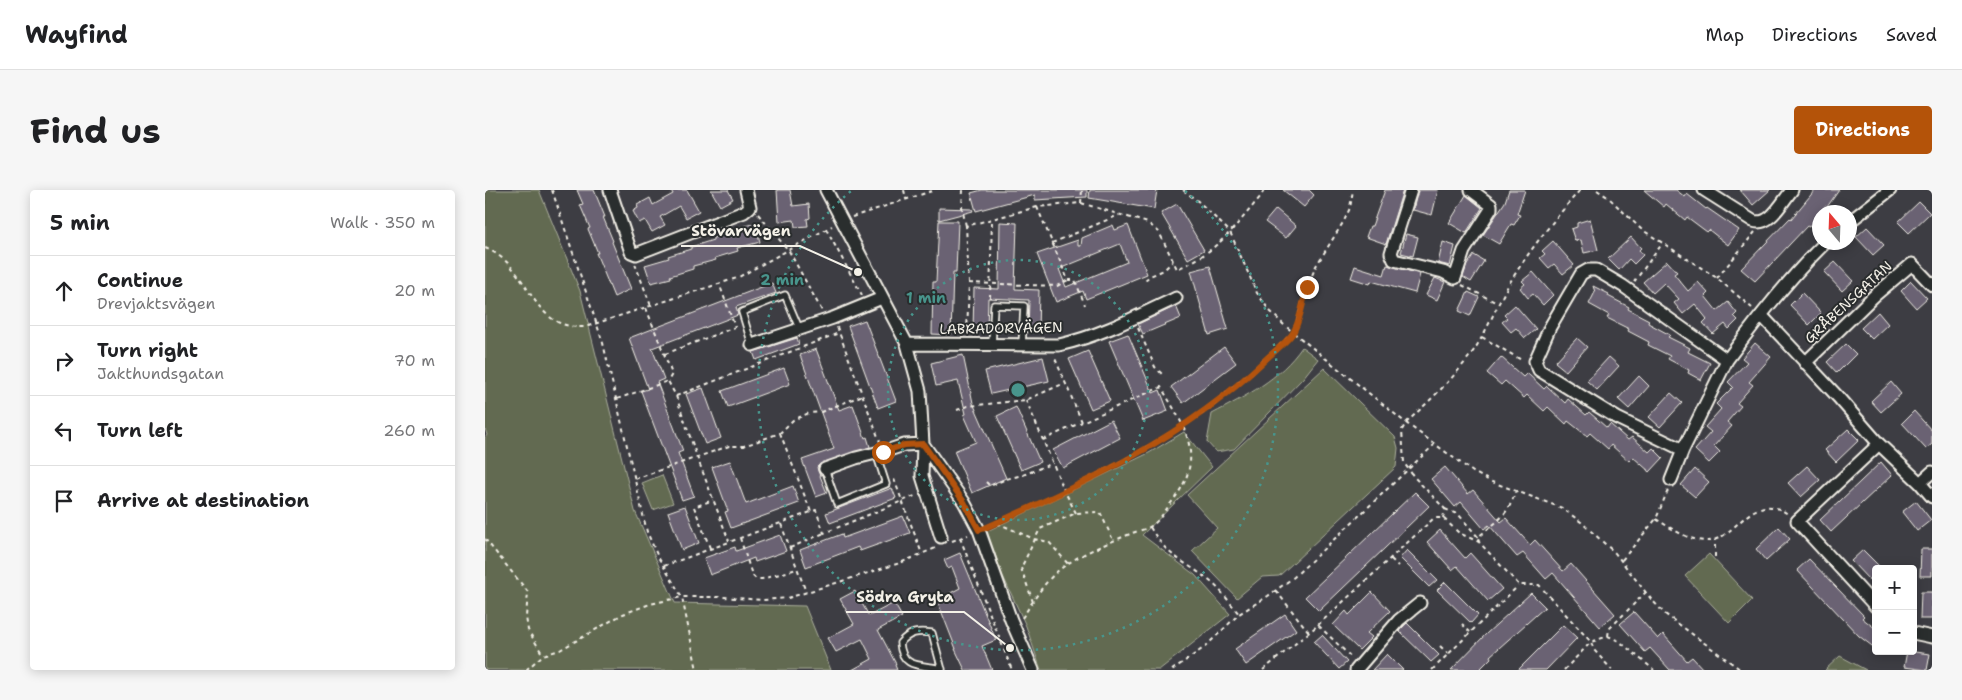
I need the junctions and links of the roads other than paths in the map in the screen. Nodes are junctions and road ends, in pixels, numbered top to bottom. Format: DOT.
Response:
graph roads {
  1 [pos="610,190"];
  2 [pos="746,190"];
  3 [pos="826,190"];
  4 [pos="1411,190"];
  5 [pos="1471,190"];
  6 [pos="1704,190"];
  7 [pos="1791,190"];
  8 [pos="1888,190"];
  9 [pos="1857,215"];
  10 [pos="1818,250"];
  11 [pos="1932,285"];
  12 [pos="883,298"];
  13 [pos="1176,298"];
  14 [pos="1762,316"];
  15 [pos="799,328"];
  16 [pos="907,344"];
  17 [pos="752,345"];
  18 [pos="992,345"];
  19 [pos="1022,345"];
  20 [pos="1727,360"];
  21 [pos="1805,362"];
  22 [pos="923,444"];
  23 [pos="1879,444"];
  24 [pos="1683,450"];
  25 [pos="879,452"];
  26 [pos="825,470"];
  27 [pos="1932,472"];
  28 [pos="1671,480"];
  29 [pos="1921,483"];
  30 [pos="1932,497"];
  31 [pos="941,537"];
  32 [pos="1420,603"];
  33 [pos="1872,603"];
  34 [pos="1917,634"];
  35 [pos="1932,637"];
  36 [pos="1358,668"];
  37 [pos="942,670"];
  38 [pos="1033,670"];
  1 -- 2 [label="street"];
  3 -- 12 [label="street"];
  4 -- 5 [label="street"];
  6 -- 7 [label="street"];
  8 -- 9 [label="street"];
  10 -- 14 [label="street"];
  11 -- 21 [label="street, GRÅBENSGATAN"];
  12 -- 15 [label="street"];
  12 -- 16 [label="street"];
  13 -- 19 [label="street, LABRADORVÄGEN"];
  14 -- 20 [label="street"];
  14 -- 21 [label="street"];
  15 -- 17 [label="street"];
  15 -- 17 [label="lane"];
  16 -- 18 [label="street, LABRADORVÄGEN"];
  16 -- 22 [label="street"];
  18 -- 19 [label="street, LABRADORVÄGEN"];
  18 -- 19 [label="lane"];
  20 -- 24 [label="street"];
  20 -- 24 [label="street"];
  21 -- 23 [label="street"];
  22 -- 25 [label="street"];
  22 -- 31 [label="street"];
  22 -- 38 [label="street"];
  23 -- 29 [label="street"];
  23 -- 33 [label="street"];
  24 -- 28 [label="street"];
  25 -- 26 [label="street"];
  25 -- 26 [label="lane"];
  27 -- 29 [label="street"];
  29 -- 30 [label="street"];
  32 -- 36 [label="street"];
  34 -- 35 [label="street"];
  37 -- 37 [label="lane"];
}
